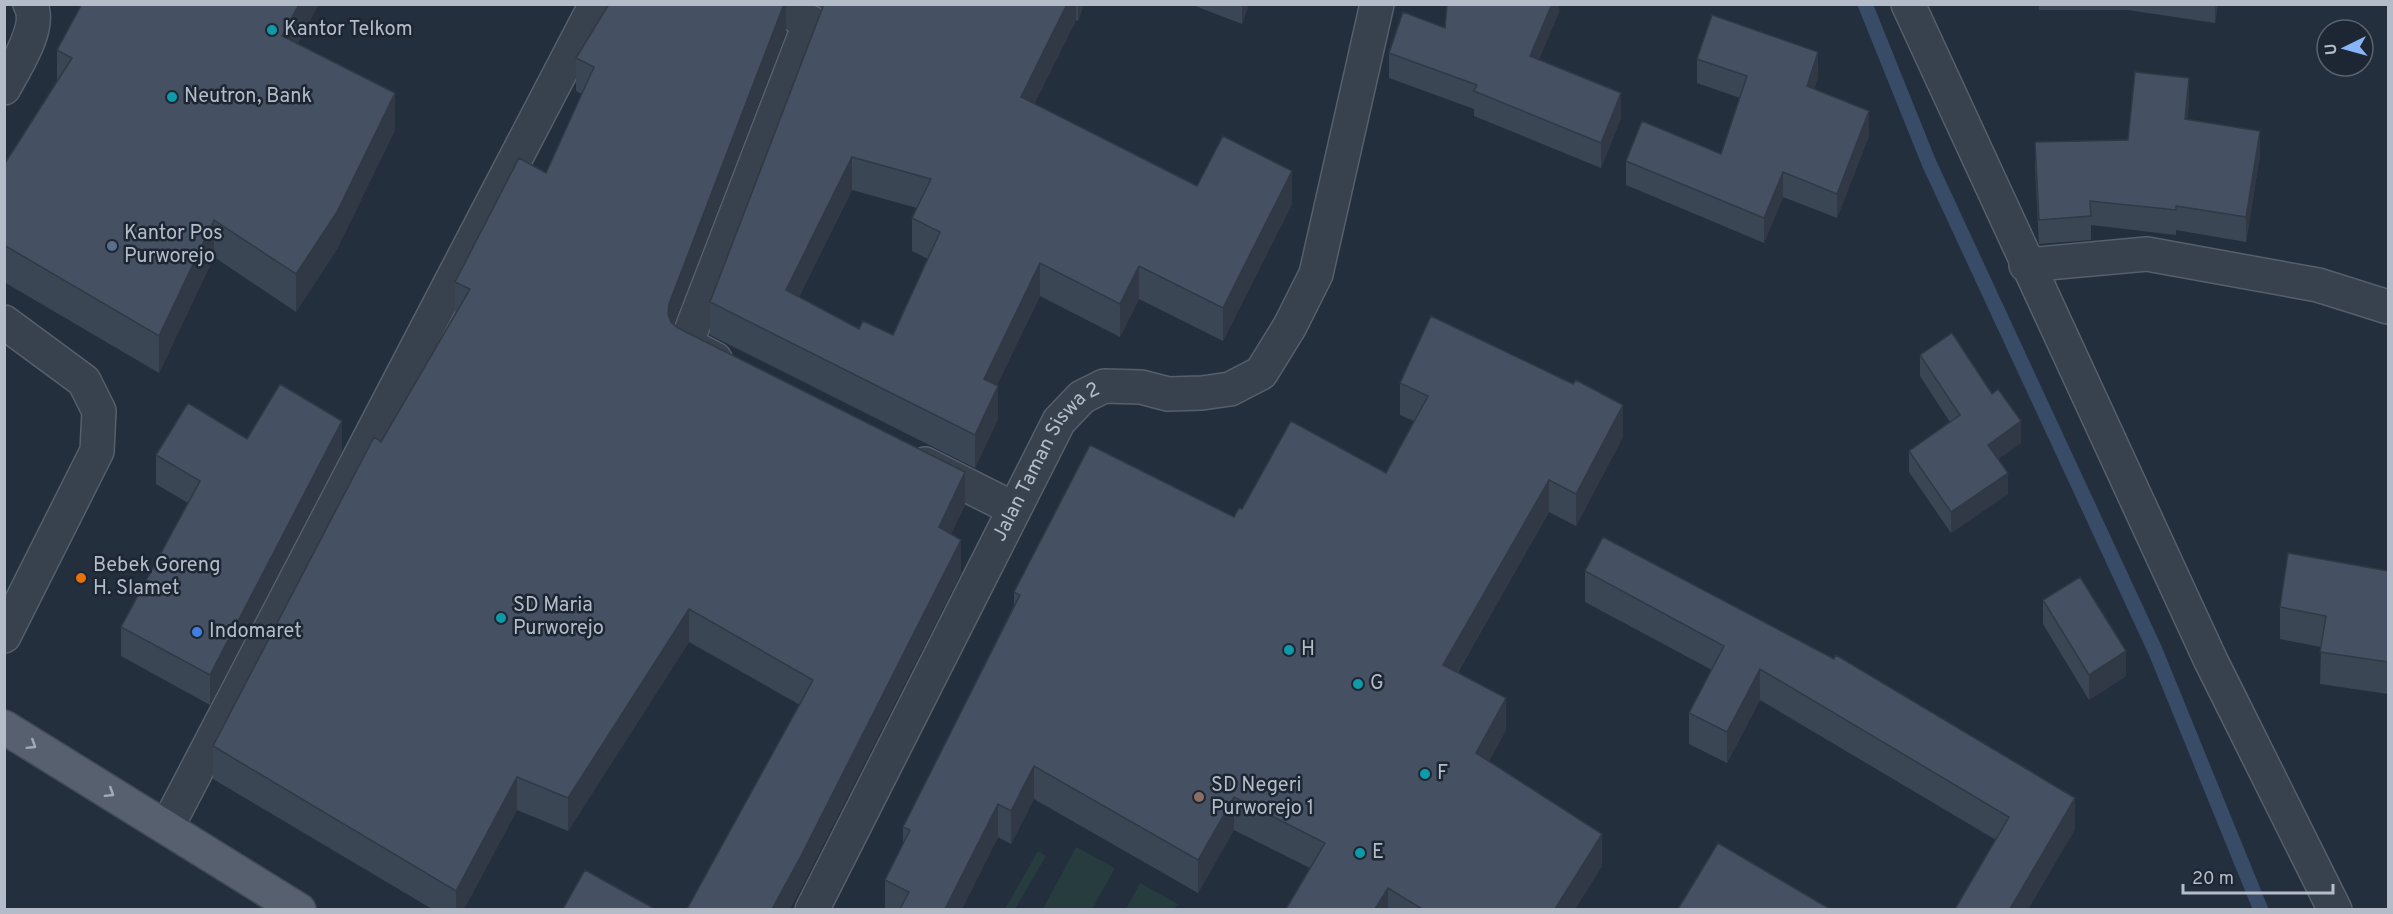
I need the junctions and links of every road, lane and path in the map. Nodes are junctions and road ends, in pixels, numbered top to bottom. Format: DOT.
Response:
graph roads {
  1 [pos="30,4"];
  2 [pos="596,4"];
  3 [pos="770,4"];
  4 [pos="1377,4"];
  5 [pos="1908,4"];
  6 [pos="4,88"];
  7 [pos="2026,265"];
  8 [pos="2388,307"];
  9 [pos="4,322"];
  10 [pos="739,371"];
  11 [pos="898,451"];
  12 [pos="1014,509"];
  13 [pos="4,636"];
  14 [pos="4,727"];
  15 [pos="166,827"];
  16 [pos="299,909"];
  17 [pos="812,909"];
  18 [pos="2335,909"];
  1 -- 6 [label="street"];
  2 -- 15 [label="street"];
  3 -- 10 [label="street"];
  4 -- 12 [label="street, Jalan Taman Siswa 2"];
  5 -- 7 [label="street"];
  7 -- 8 [label="street"];
  7 -- 18 [label="street"];
  9 -- 13 [label="street"];
  11 -- 12 [label="street"];
  12 -- 17 [label="street, Jalan Taman Siswa 2"];
  14 -- 15 [label="main road, one-way"];
  15 -- 16 [label="main road"];
}
